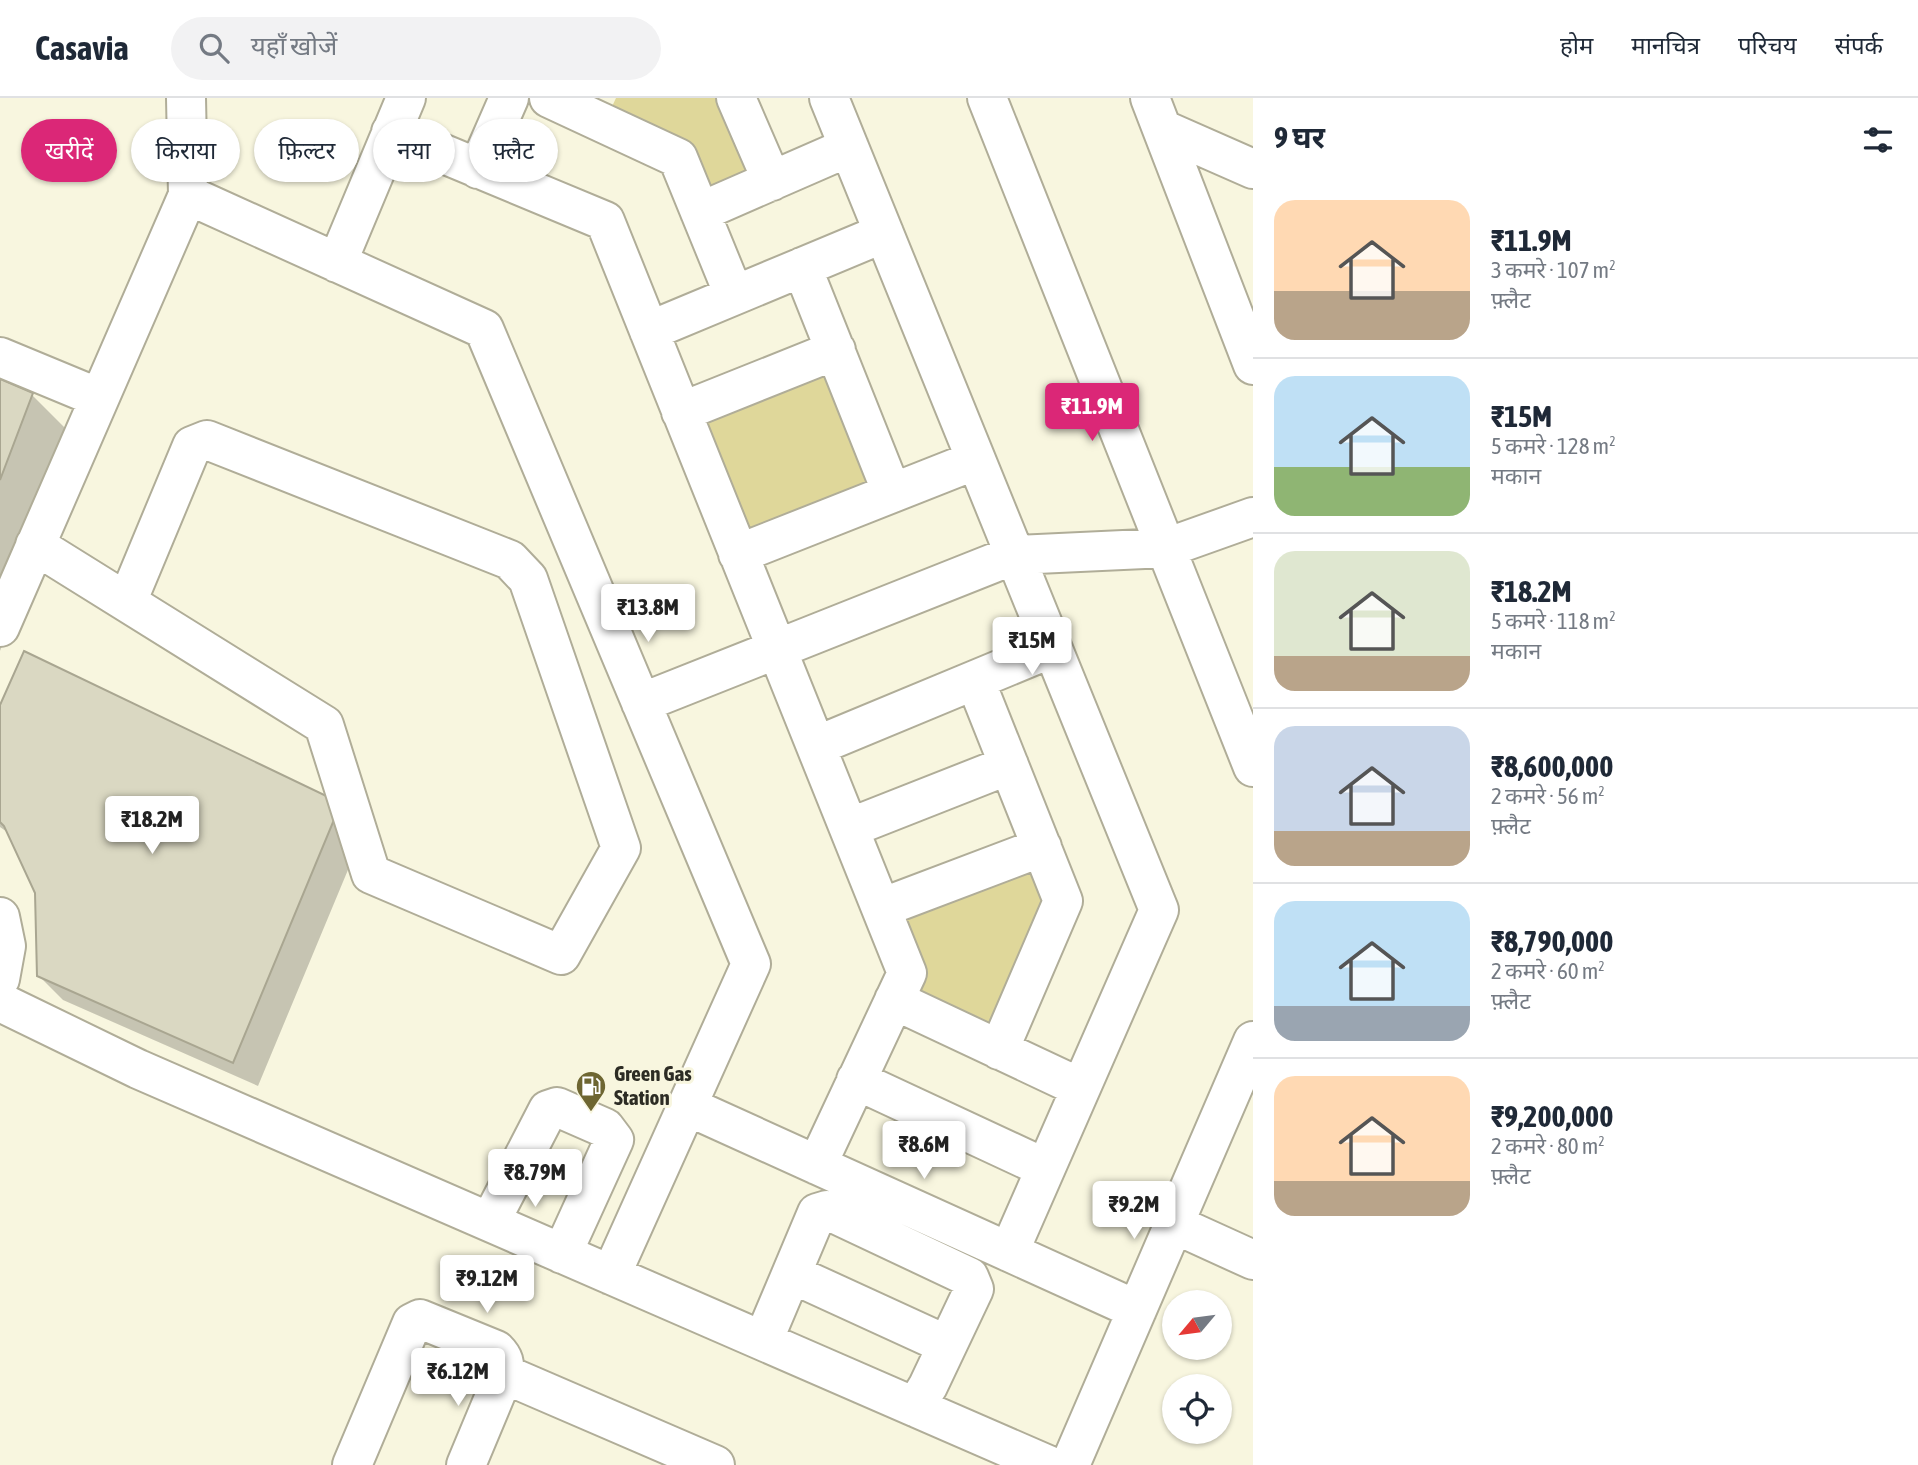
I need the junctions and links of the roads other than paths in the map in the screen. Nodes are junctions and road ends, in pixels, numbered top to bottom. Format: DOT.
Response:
graph roads {
  1 [pos="186,98"];
  2 [pos="405,98"];
  3 [pos="509,98"];
  4 [pos="549,98"];
  5 [pos="736,98"];
  6 [pos="829,98"];
  7 [pos="987,98"];
  8 [pos="599,108"];
  9 [pos="1156,113"];
  10 [pos="396,119"];
  11 [pos="500,119"];
  12 [pos="849,148"];
  13 [pos="1253,169"];
  14 [pos="373,176"];
  15 [pos="772,181"];
  16 [pos="510,182"];
  17 [pos="188,195"];
  18 [pos="700,212"];
  19 [pos="884,233"];
  20 [pos="337,263"];
  21 [pos="802,267"];
  22 [pos="734,295"];
  23 [pos="1244,317"];
  24 [pos="649,331"];
  25 [pos="836,350"];
  26 [pos="0,357"];
  27 [pos="1253,365"];
  28 [pos="99,398"];
  29 [pos="681,412"];
  30 [pos="976,460"];
  31 [pos="892,493"];
  32 [pos="1253,517"];
  33 [pos="36,545"];
  34 [pos="1166,548"];
  35 [pos="738,554"];
  36 [pos="1014,555"];
  37 [pos="127,603"];
  38 [pos="0,627"];
  39 [pos="1052,648"];
  40 [pos="777,649"];
  41 [pos="975,680"];
  42 [pos="641,703"];
  43 [pos="816,746"];
  44 [pos="1009,765"];
  45 [pos="1253,767"];
  46 [pos="849,828"];
  47 [pos="1042,847"];
  48 [pos="881,908"];
  49 [pos="0,918"];
  50 [pos="0,979"];
  51 [pos="894,1000"];
  52 [pos="0,1002"];
  53 [pos="1253,1041"];
  54 [pos="999,1049"];
  55 [pos="856,1080"];
  56 [pos="1081,1088"];
  57 [pos="687,1105"];
  58 [pos="817,1165"];
  59 [pos="1045,1168"];
  60 [pos="490,1222"];
  61 [pos="1174,1224"];
  62 [pos="1009,1252"];
  63 [pos="562,1254"];
  64 [pos="1253,1260"];
  65 [pos="792,1274"];
  66 [pos="611,1275"];
  67 [pos="1137,1310"];
  68 [pos="763,1341"];
  69 [pos="947,1345"];
  70 [pos="504,1374"];
  71 [pos="915,1407"];
  72 [pos="352,1465"];
  73 [pos="466,1465"];
  74 [pos="715,1465"];
  75 [pos="1048,1465"];
  76 [pos="1070,1465"];
  1 -- 17 [label="street"];
  2 -- 10 [label="street"];
  3 -- 11 [label="street"];
  4 -- 8 [label="street"];
  5 -- 15 [label="street"];
  6 -- 12 [label="street"];
  7 -- 34 [label="street"];
  8 -- 18 [label="street"];
  9 -- 13 [label="street"];
  9 -- 23 [label="street"];
  12 -- 15 [label="street"];
  12 -- 19 [label="street"];
  14 -- 20 [label="street"];
  15 -- 18 [label="street"];
  16 -- 24 [label="street"];
  17 -- 20 [label="street"];
  17 -- 28 [label="street"];
  18 -- 22 [label="street"];
  19 -- 21 [label="street"];
  19 -- 30 [label="street"];
  20 -- 42 [label="street"];
  21 -- 22 [label="street"];
  21 -- 25 [label="street"];
  22 -- 24 [label="street"];
  23 -- 27 [label="street"];
  24 -- 29 [label="street"];
  25 -- 29 [label="street"];
  25 -- 31 [label="street"];
  26 -- 28 [label="street"];
  28 -- 33 [label="street"];
  29 -- 35 [label="street"];
  30 -- 31 [label="street"];
  30 -- 36 [label="street"];
  31 -- 35 [label="street"];
  32 -- 34 [label="street"];
  33 -- 37 [label="street"];
  33 -- 38 [label="street"];
  34 -- 36 [label="street"];
  34 -- 45 [label="street"];
  35 -- 40 [label="street"];
  36 -- 39 [label="street"];
  36 -- 40 [label="street"];
  37 -- 37 [label="street"];
  39 -- 41 [label="street"];
  39 -- 56 [label="street"];
  40 -- 42 [label="street"];
  40 -- 43 [label="street"];
  41 -- 43 [label="street"];
  41 -- 44 [label="street"];
  42 -- 57 [label="street"];
  43 -- 46 [label="street"];
  44 -- 46 [label="street"];
  44 -- 47 [label="street"];
  46 -- 48 [label="street"];
  47 -- 48 [label="street"];
  47 -- 54 [label="street"];
  48 -- 51 [label="street"];
  49 -- 50 [label="street"];
  51 -- 54 [label="street"];
  51 -- 55 [label="street"];
  52 -- 60 [label="street"];
  53 -- 61 [label="street"];
  54 -- 56 [label="street"];
  55 -- 58 [label="street"];
  55 -- 59 [label="street"];
  56 -- 59 [label="street"];
  57 -- 58 [label="street"];
  57 -- 66 [label="street"];
  58 -- 62 [label="street"];
  59 -- 62 [label="street"];
  60 -- 63 [label="street"];
  60 -- 63 [label="street"];
  61 -- 64 [label="street"];
  61 -- 67 [label="street"];
  62 -- 67 [label="street"];
  63 -- 66 [label="street"];
  65 -- 68 [label="street"];
  65 -- 69 [label="street"];
  65 -- 69 [label="street"];
  66 -- 68 [label="street"];
  67 -- 76 [label="street"];
  68 -- 71 [label="street"];
  69 -- 71 [label="street"];
  70 -- 72 [label="street"];
  70 -- 73 [label="street"];
  70 -- 74 [label="street"];
  71 -- 75 [label="street"];
}
